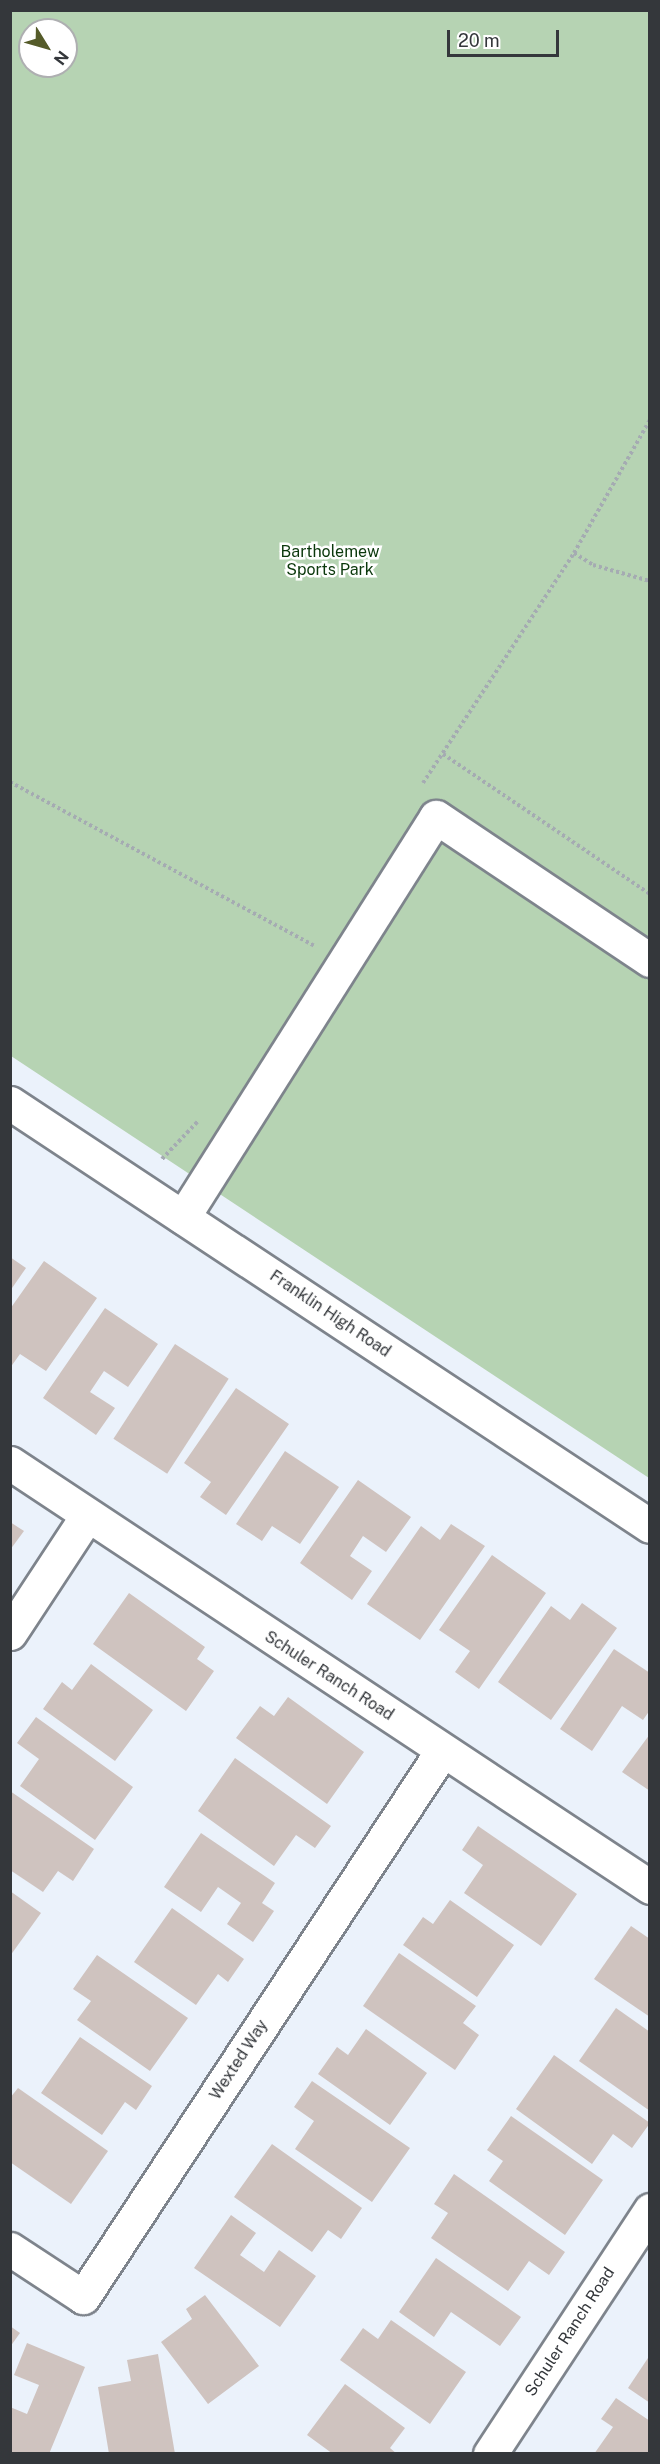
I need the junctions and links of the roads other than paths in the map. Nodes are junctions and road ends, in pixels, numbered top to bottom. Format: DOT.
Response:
graph roads {
  1 [pos="650,960"];
  2 [pos="10,1103"];
  3 [pos="183,1216"];
  4 [pos="10,1463"];
  5 [pos="87,1516"];
  6 [pos="650,1526"];
  7 [pos="10,1633"];
  8 [pos="442,1751"];
  9 [pos="650,1887"];
  10 [pos="650,2210"];
  11 [pos="10,2249"];
  12 [pos="490,2454"];
  1 -- 3 [label="street"];
  2 -- 3 [label="street, Franklin High Road"];
  3 -- 6 [label="street, Franklin High Road"];
  4 -- 5 [label="street, Schuler Ranch Road"];
  5 -- 7 [label="street"];
  5 -- 8 [label="street, Schuler Ranch Road"];
  8 -- 9 [label="street, Schuler Ranch Road"];
  8 -- 11 [label="street, Wexted Way"];
  10 -- 12 [label="street, Schuler Ranch Road"];
}
